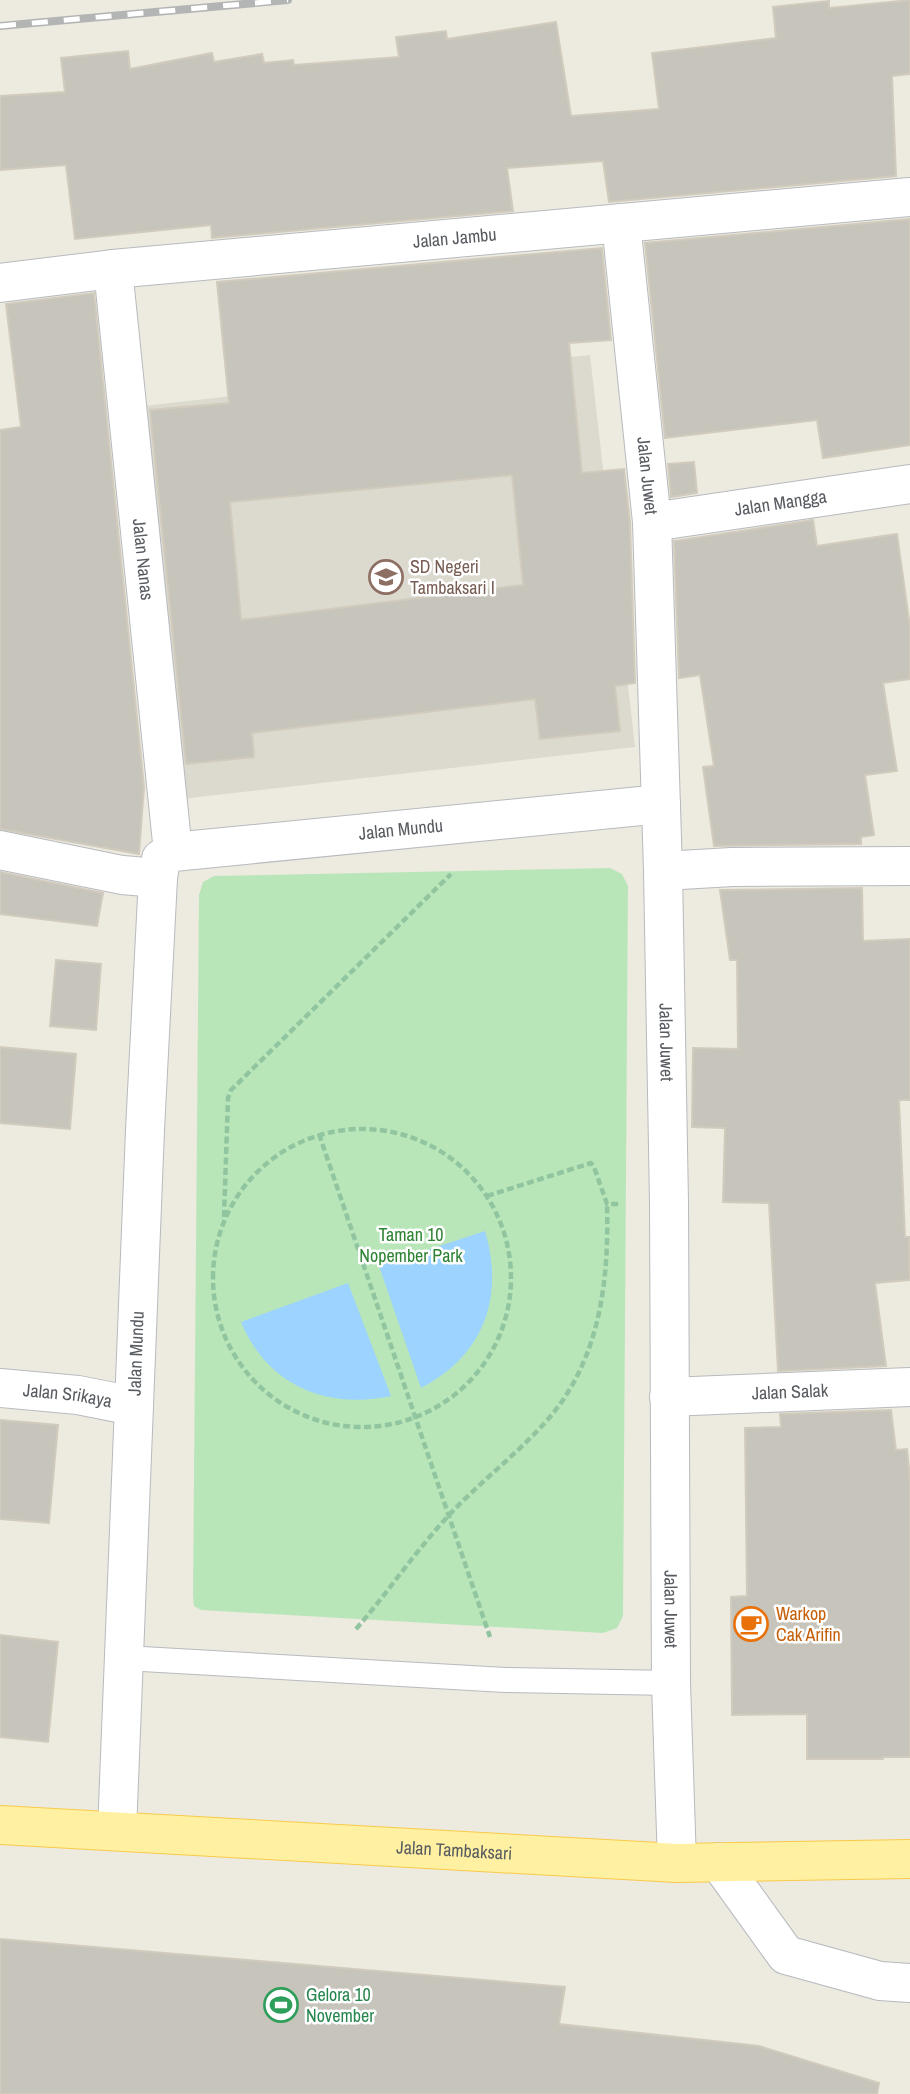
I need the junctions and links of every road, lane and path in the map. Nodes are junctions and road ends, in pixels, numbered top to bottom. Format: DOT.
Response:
graph roads {
  1 [pos="910,197"];
  2 [pos="621,223"];
  3 [pos="113,269"];
  4 [pos="0,283"];
  5 [pos="910,484"];
  6 [pos="652,522"];
  7 [pos="661,804"];
  8 [pos="507,820"];
  9 [pos="0,850"];
  10 [pos="165,865"];
  11 [pos="910,866"];
  12 [pos="663,871"];
  13 [pos="319,1134"];
  14 [pos="487,1196"];
  15 [pos="668,1202"];
  16 [pos="607,1205"];
  17 [pos="224,1222"];
  18 [pos="910,1387"];
  19 [pos="0,1388"];
  20 [pos="669,1397"];
  21 [pos="134,1406"];
  22 [pos="415,1418"];
  23 [pos="449,1514"];
  24 [pos="352,1633"];
  25 [pos="492,1642"];
  26 [pos="125,1658"];
  27 [pos="671,1683"];
  28 [pos="0,1825"];
  29 [pos="117,1831"];
  30 [pos="910,1859"];
  31 [pos="719,1862"];
  32 [pos="677,1863"];
  33 [pos="910,1983"];
  1 -- 2 [label="street, Jalan Jambu"];
  2 -- 3 [label="street, Jalan Jambu"];
  2 -- 6 [label="street, Jalan Juwet"];
  3 -- 4 [label="street, Jalan Jambu"];
  3 -- 10 [label="street, Jalan Nanas"];
  5 -- 6 [label="street, Jalan Mangga"];
  6 -- 7 [label="street, Jalan Juwet"];
  7 -- 8 [label="street, Jalan Mundu"];
  7 -- 12 [label="street, Jalan Juwet"];
  8 -- 10 [label="street, Jalan Mundu"];
  8 -- 17 [label="path"];
  9 -- 10 [label="street, Jalan Mundu"];
  10 -- 21 [label="street, Jalan Mundu"];
  11 -- 12 [label="street"];
  12 -- 15 [label="street, Jalan Juwet"];
  13 -- 14 [label="path"];
  13 -- 17 [label="path"];
  13 -- 22 [label="path"];
  14 -- 16 [label="path"];
  14 -- 22 [label="path"];
  15 -- 16 [label="path"];
  15 -- 20 [label="street, Jalan Juwet"];
  16 -- 23 [label="path"];
  17 -- 22 [label="path"];
  18 -- 20 [label="street, Jalan Salak"];
  19 -- 21 [label="street, Jalan Srikaya"];
  20 -- 27 [label="street, Jalan Juwet"];
  21 -- 26 [label="street, Jalan Mundu"];
  22 -- 23 [label="path"];
  23 -- 24 [label="path"];
  23 -- 25 [label="path"];
  26 -- 27 [label="lane"];
  26 -- 29 [label="street, Jalan Mundu"];
  27 -- 32 [label="street, Jalan Juwet"];
  28 -- 29 [label="main road, Jalan Tambaksari"];
  29 -- 32 [label="main road, Jalan Tambaksari"];
  30 -- 31 [label="main road, Jalan Tambaksari"];
  31 -- 32 [label="main road, Jalan Tambaksari"];
  31 -- 33 [label="street"];
}
